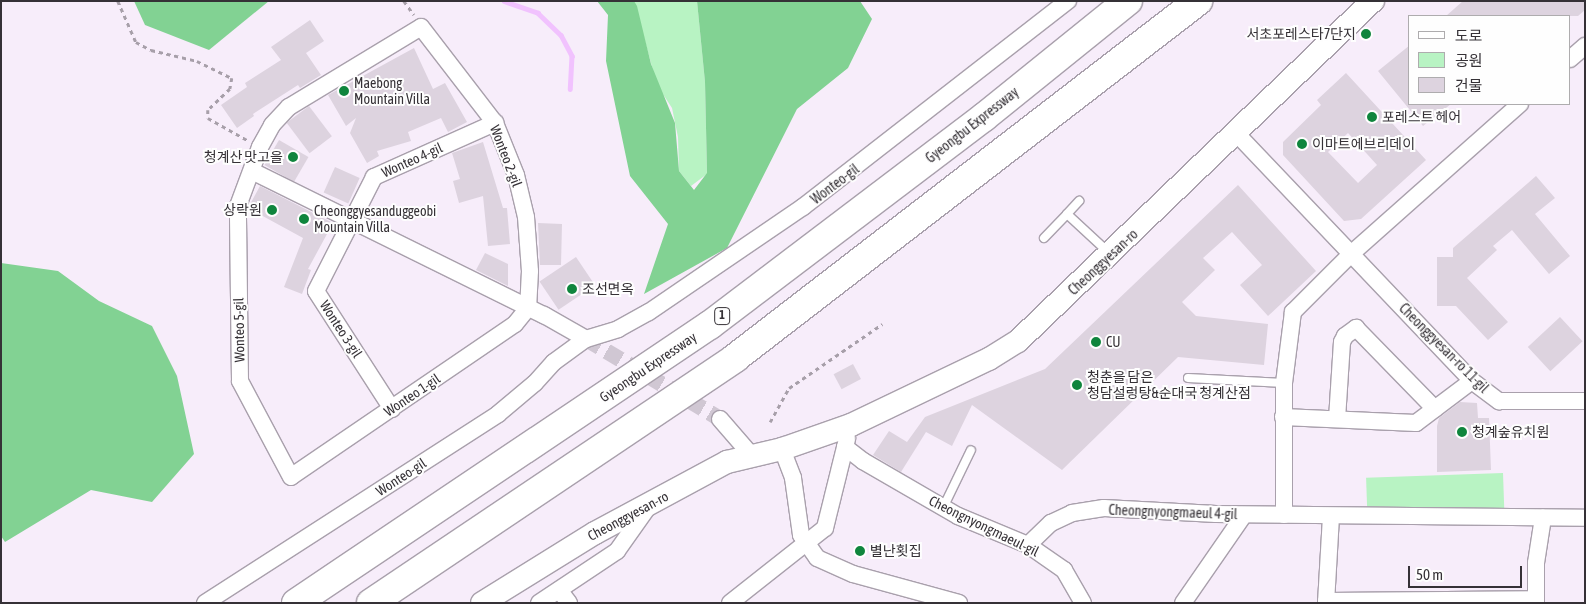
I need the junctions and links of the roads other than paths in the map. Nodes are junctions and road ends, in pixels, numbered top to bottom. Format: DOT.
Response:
graph roads {
  1 [pos="1068,1"];
  2 [pos="1128,1"];
  3 [pos="1198,1"];
  4 [pos="1374,1"];
  5 [pos="421,27"];
  6 [pos="1585,46"];
  7 [pos="1571,58"];
  8 [pos="1519,105"];
  9 [pos="495,124"];
  10 [pos="1236,133"];
  11 [pos="252,172"];
  12 [pos="1078,201"];
  13 [pos="1067,214"];
  14 [pos="350,220"];
  15 [pos="1044,238"];
  16 [pos="1351,254"];
  17 [pos="1111,255"];
  18 [pos="528,308"];
  19 [pos="586,339"];
  20 [pos="1188,378"];
  21 [pos="1472,380"];
  22 [pos="1284,383"];
  23 [pos="1585,401"];
  24 [pos="392,409"];
  25 [pos="1435,409"];
  26 [pos="1283,417"];
  27 [pos="1337,419"];
  28 [pos="720,420"];
  29 [pos="851,425"];
  30 [pos="846,447"];
  31 [pos="782,449"];
  32 [pos="971,450"];
  33 [pos="752,456"];
  34 [pos="291,477"];
  35 [pos="650,504"];
  36 [pos="943,508"];
  37 [pos="1244,514"];
  38 [pos="1284,515"];
  39 [pos="1330,516"];
  40 [pos="1543,518"];
  41 [pos="1585,518"];
  42 [pos="807,545"];
  43 [pos="1028,545"];
  44 [pos="559,590"];
  45 [pos="738,601"];
  46 [pos="1536,601"];
  47 [pos="1326,602"];
  48 [pos="205,603"];
  49 [pos="296,603"];
  50 [pos="371,603"];
  51 [pos="482,603"];
  52 [pos="539,603"];
  53 [pos="569,603"];
  54 [pos="959,603"];
  55 [pos="1083,603"];
  56 [pos="1183,603"];
  1 -- 19 [label="street, Wonteo-gil"];
  2 -- 49 [label="highway, Gyeongbu Expressway / 1"];
  3 -- 50 [label="highway"];
  4 -- 10 [label="street, Cheonggyesan-ro"];
  5 -- 9 [label="street, Wonteo 2-gil"];
  5 -- 11 [label="street, Wonteo 5-gil"];
  6 -- 7 [label="street"];
  8 -- 16 [label="street"];
  9 -- 14 [label="street, Wonteo 4-gil"];
  9 -- 18 [label="street, Wonteo 2-gil"];
  10 -- 16 [label="street, Cheonggyesan-ro 11-gil"];
  10 -- 17 [label="street, Cheonggyesan-ro"];
  11 -- 14 [label="street"];
  11 -- 34 [label="street, Wonteo 5-gil"];
  12 -- 13 [label="lane"];
  13 -- 15 [label="lane"];
  13 -- 17 [label="lane"];
  14 -- 18 [label="street"];
  14 -- 24 [label="street, Wonteo 3-gil"];
  16 -- 21 [label="street, Cheonggyesan-ro 11-gil"];
  16 -- 22 [label="street"];
  17 -- 29 [label="street, Cheonggyesan-ro"];
  18 -- 19 [label="street"];
  18 -- 24 [label="street, Wonteo 1-gil"];
  19 -- 48 [label="street, Wonteo-gil"];
  20 -- 22 [label="lane"];
  21 -- 23 [label="street, Cheonggyesan-ro 11-gil"];
  21 -- 25 [label="street"];
  22 -- 26 [label="street"];
  24 -- 34 [label="street, Wonteo 1-gil"];
  25 -- 27 [label="street"];
  25 -- 27 [label="street"];
  26 -- 27 [label="street"];
  26 -- 38 [label="street"];
  28 -- 33 [label="street"];
  29 -- 30 [label="street"];
  29 -- 31 [label="street, Cheonggyesan-ro"];
  30 -- 36 [label="street, Cheongnyongmaeul-gil"];
  30 -- 42 [label="street"];
  31 -- 33 [label="street, Cheonggyesan-ro"];
  31 -- 42 [label="street"];
  32 -- 36 [label="lane"];
  33 -- 35 [label="street, Cheonggyesan-ro"];
  35 -- 44 [label="street"];
  35 -- 51 [label="street, Cheonggyesan-ro"];
  36 -- 43 [label="street, Cheongnyongmaeul-gil"];
  37 -- 38 [label="street, Cheongnyongmaeul 4-gil"];
  37 -- 43 [label="street, Cheongnyongmaeul 4-gil"];
  37 -- 56 [label="street"];
  38 -- 39 [label="street, Cheongnyongmaeul 4-gil"];
  39 -- 40 [label="street, Cheongnyongmaeul 4-gil"];
  39 -- 47 [label="street"];
  40 -- 41 [label="street, Cheongnyongmaeul 4-gil"];
  40 -- 46 [label="street"];
  42 -- 45 [label="street"];
  42 -- 54 [label="street"];
  43 -- 55 [label="street, Cheongnyongmaeul-gil"];
  44 -- 52 [label="street"];
  44 -- 53 [label="street"];
  46 -- 47 [label="street"];
}
